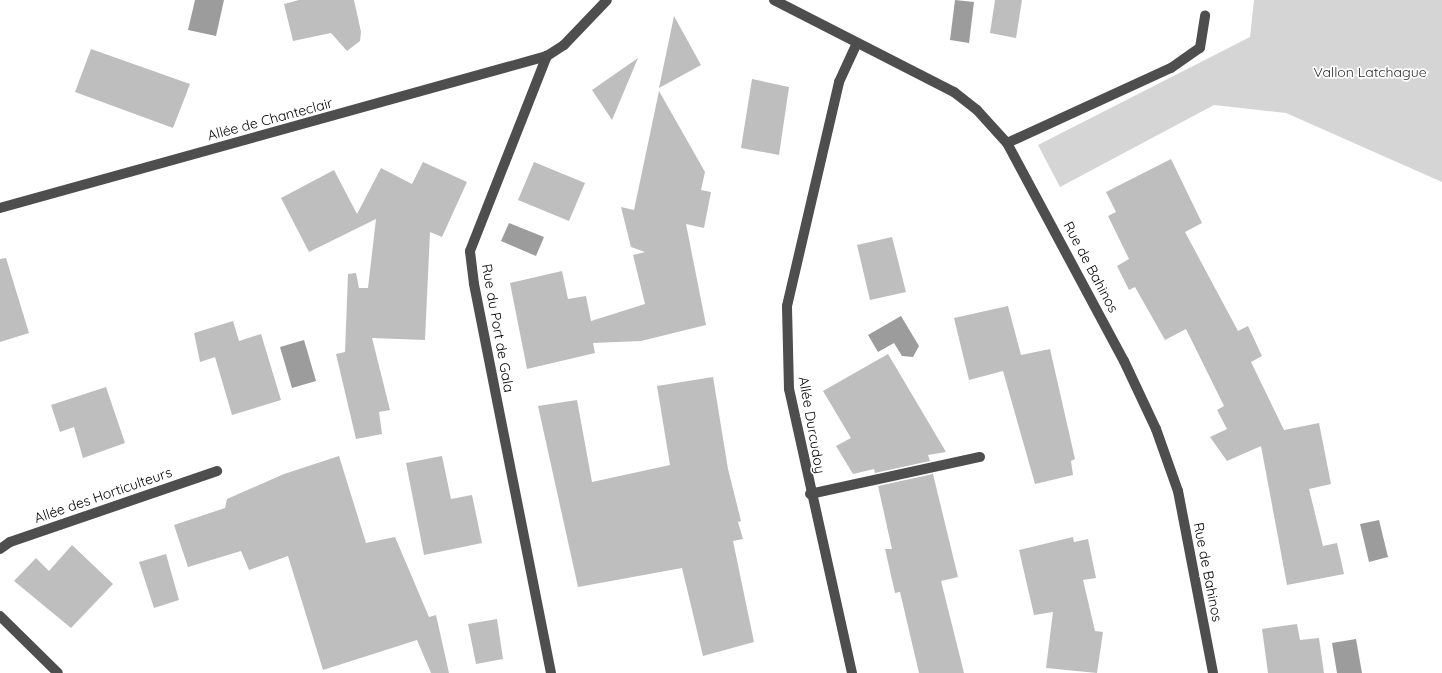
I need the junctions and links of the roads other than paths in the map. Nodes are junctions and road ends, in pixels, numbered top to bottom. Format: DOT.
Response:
graph roads {
  1 [pos="607,0"];
  2 [pos="774,0"];
  3 [pos="1205,15"];
  4 [pos="857,43"];
  5 [pos="547,56"];
  6 [pos="1007,143"];
  7 [pos="0,208"];
  8 [pos="980,457"];
  9 [pos="217,471"];
  10 [pos="810,494"];
  11 [pos="0,549"];
  12 [pos="0,616"];
  13 [pos="58,673"];
  14 [pos="551,673"];
  15 [pos="852,673"];
  16 [pos="1213,673"];
  1 -- 5 [label="street"];
  2 -- 4 [label="street, Rue de Bahinos"];
  3 -- 6 [label="street"];
  4 -- 6 [label="street, Rue de Bahinos"];
  4 -- 10 [label="street, Allée Durcudoy"];
  5 -- 7 [label="street, Allée de Chanteclair"];
  5 -- 14 [label="street, Rue du Port de Gala"];
  6 -- 16 [label="street, Rue de Bahinos"];
  8 -- 10 [label="street"];
  9 -- 11 [label="street, Allée des Horticulteurs"];
  10 -- 15 [label="street, Allée Durcudoy"];
  12 -- 13 [label="street"];
}
